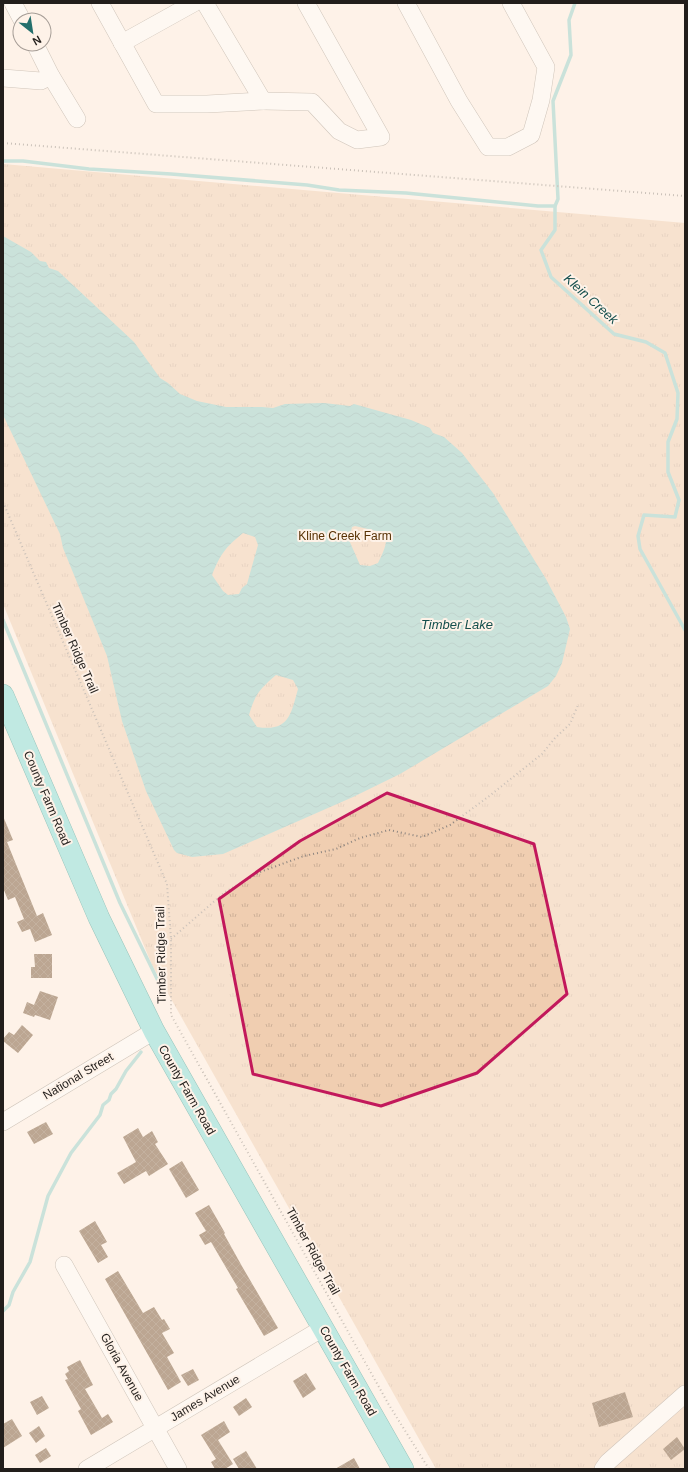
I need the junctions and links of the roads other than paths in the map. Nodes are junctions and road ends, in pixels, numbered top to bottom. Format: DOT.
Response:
graph roads {
  1 [pos="13,3"];
  2 [pos="100,3"];
  3 [pos="194,3"];
  4 [pos="205,3"];
  5 [pos="306,3"];
  6 [pos="406,3"];
  7 [pos="511,3"];
  8 [pos="18,12"];
  9 [pos="122,43"];
  10 [pos="39,52"];
  11 [pos="51,76"];
  12 [pos="3,78"];
  13 [pos="263,101"];
  14 [pos="77,118"];
  15 [pos="3,695"];
  16 [pos="154,1031"];
  17 [pos="3,1122"];
  18 [pos="64,1265"];
  19 [pos="323,1328"];
  20 [pos="685,1394"];
  21 [pos="156,1428"];
  22 [pos="87,1469"];
  23 [pos="178,1469"];
  24 [pos="403,1469"];
  25 [pos="603,1469"];
  1 -- 8 [label="street"];
  2 -- 9 [label="street"];
  3 -- 9 [label="street"];
  4 -- 13 [label="street"];
  5 -- 13 [label="street"];
  6 -- 7 [label="street"];
  9 -- 13 [label="street"];
  10 -- 11 [label="street"];
  11 -- 12 [label="street"];
  11 -- 14 [label="street"];
  15 -- 16 [label="main road, County Farm Road"];
  16 -- 17 [label="street, National Street"];
  16 -- 19 [label="main road, County Farm Road"];
  18 -- 21 [label="street, Gloria Avenue"];
  19 -- 21 [label="street, James Avenue"];
  19 -- 24 [label="main road, County Farm Road"];
  20 -- 25 [label="street"];
  21 -- 22 [label="street, James Avenue"];
  21 -- 23 [label="street, Gloria Avenue"];
}
